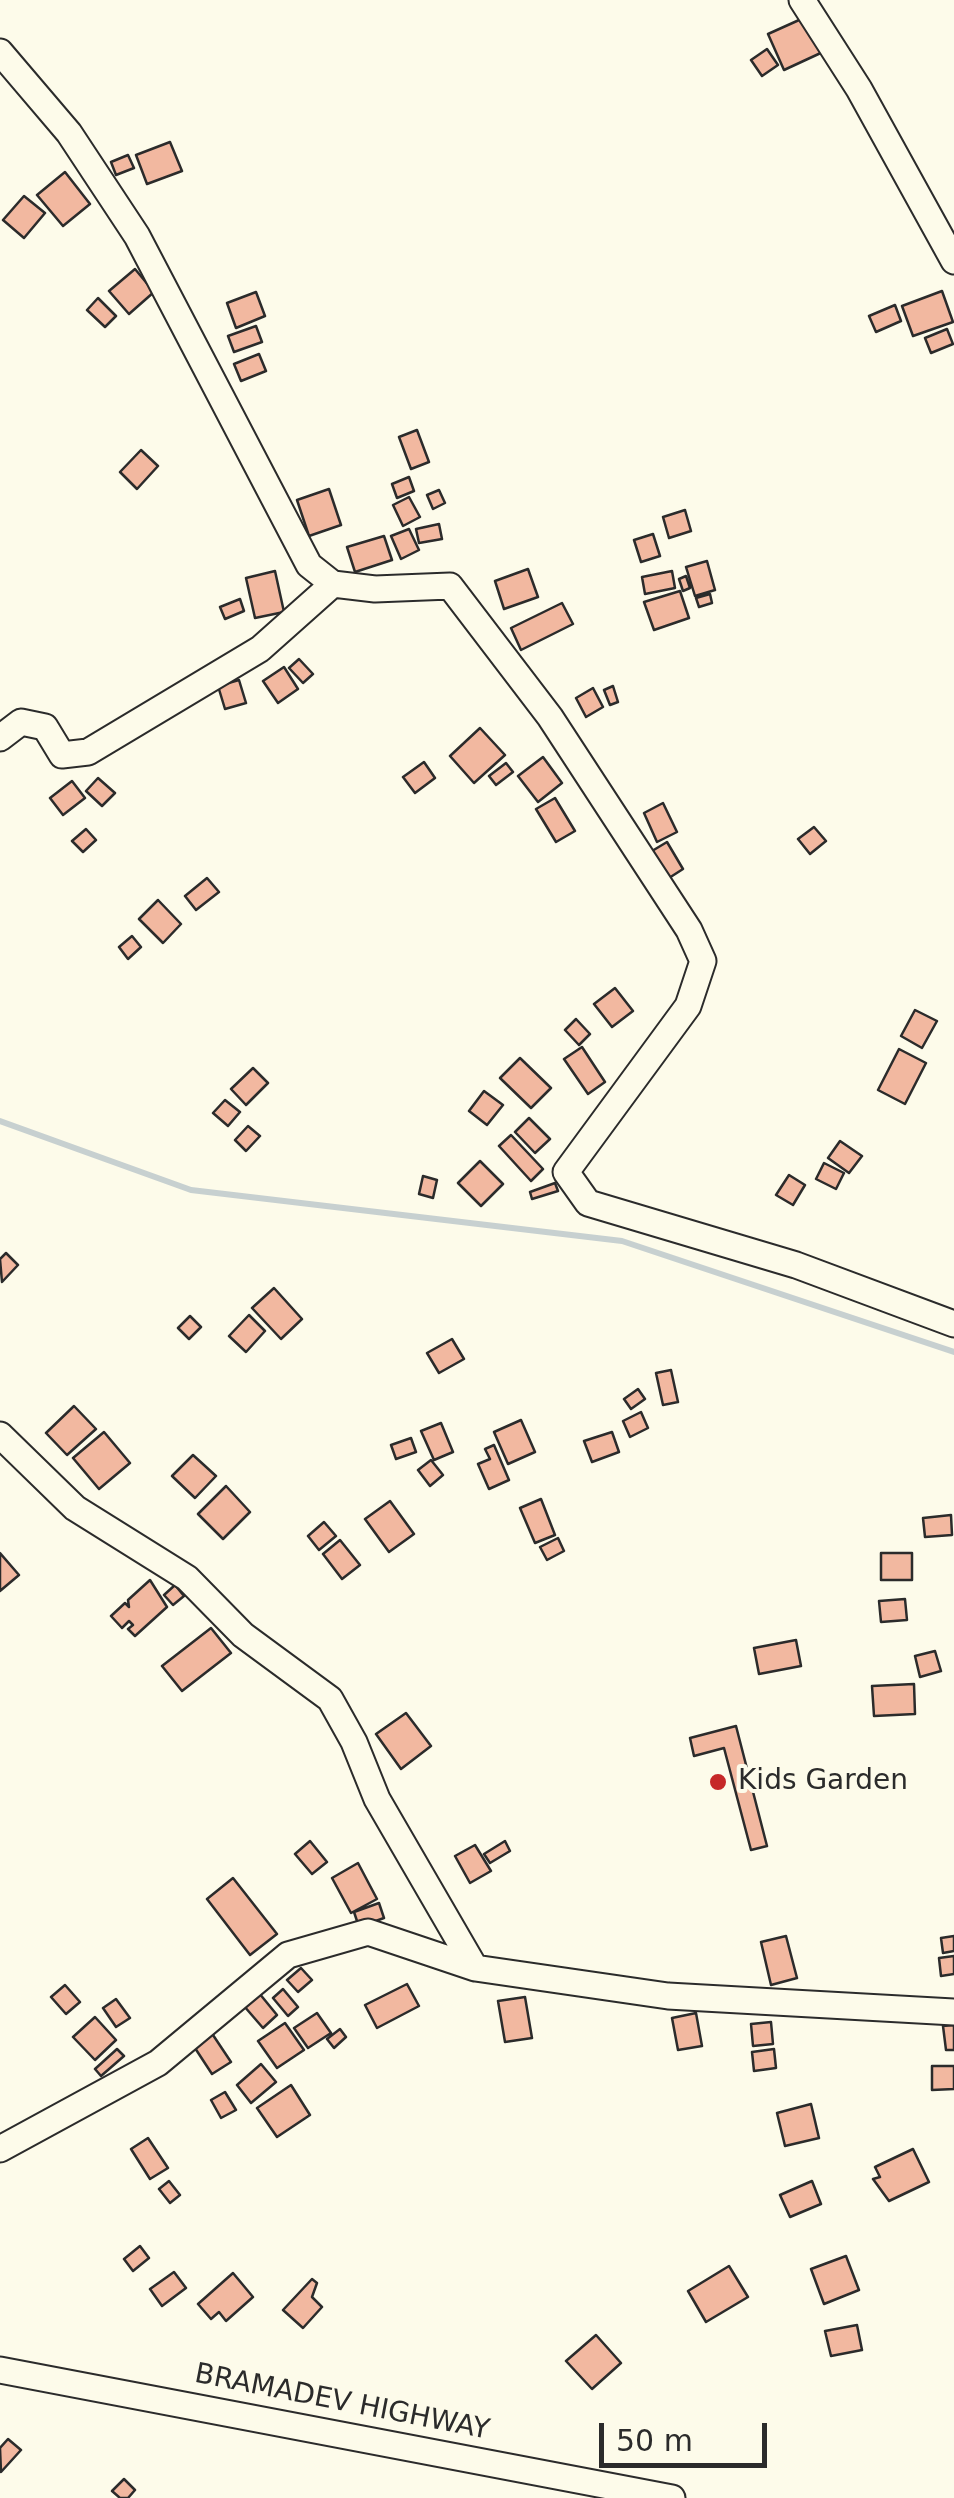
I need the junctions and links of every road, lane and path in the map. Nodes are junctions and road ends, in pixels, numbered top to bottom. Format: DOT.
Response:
graph roads {
  1 [pos="802,0"];
  2 [pos="0,52"];
  3 [pos="954,261"];
  4 [pos="332,584"];
  5 [pos="0,738"];
  6 [pos="954,1324"];
  7 [pos="0,1434"];
  8 [pos="476,1968"];
  9 [pos="954,2012"];
  10 [pos="0,2149"];
  11 [pos="0,2370"];
  12 [pos="672,2498"];
  1 -- 3 [label="street"];
  2 -- 4 [label="street"];
  4 -- 5 [label="street"];
  4 -- 6 [label="street"];
  7 -- 8 [label="street"];
  8 -- 9 [label="street"];
  8 -- 10 [label="street"];
  11 -- 12 [label="street, BRAMADEV HIGHWAY"];
}
